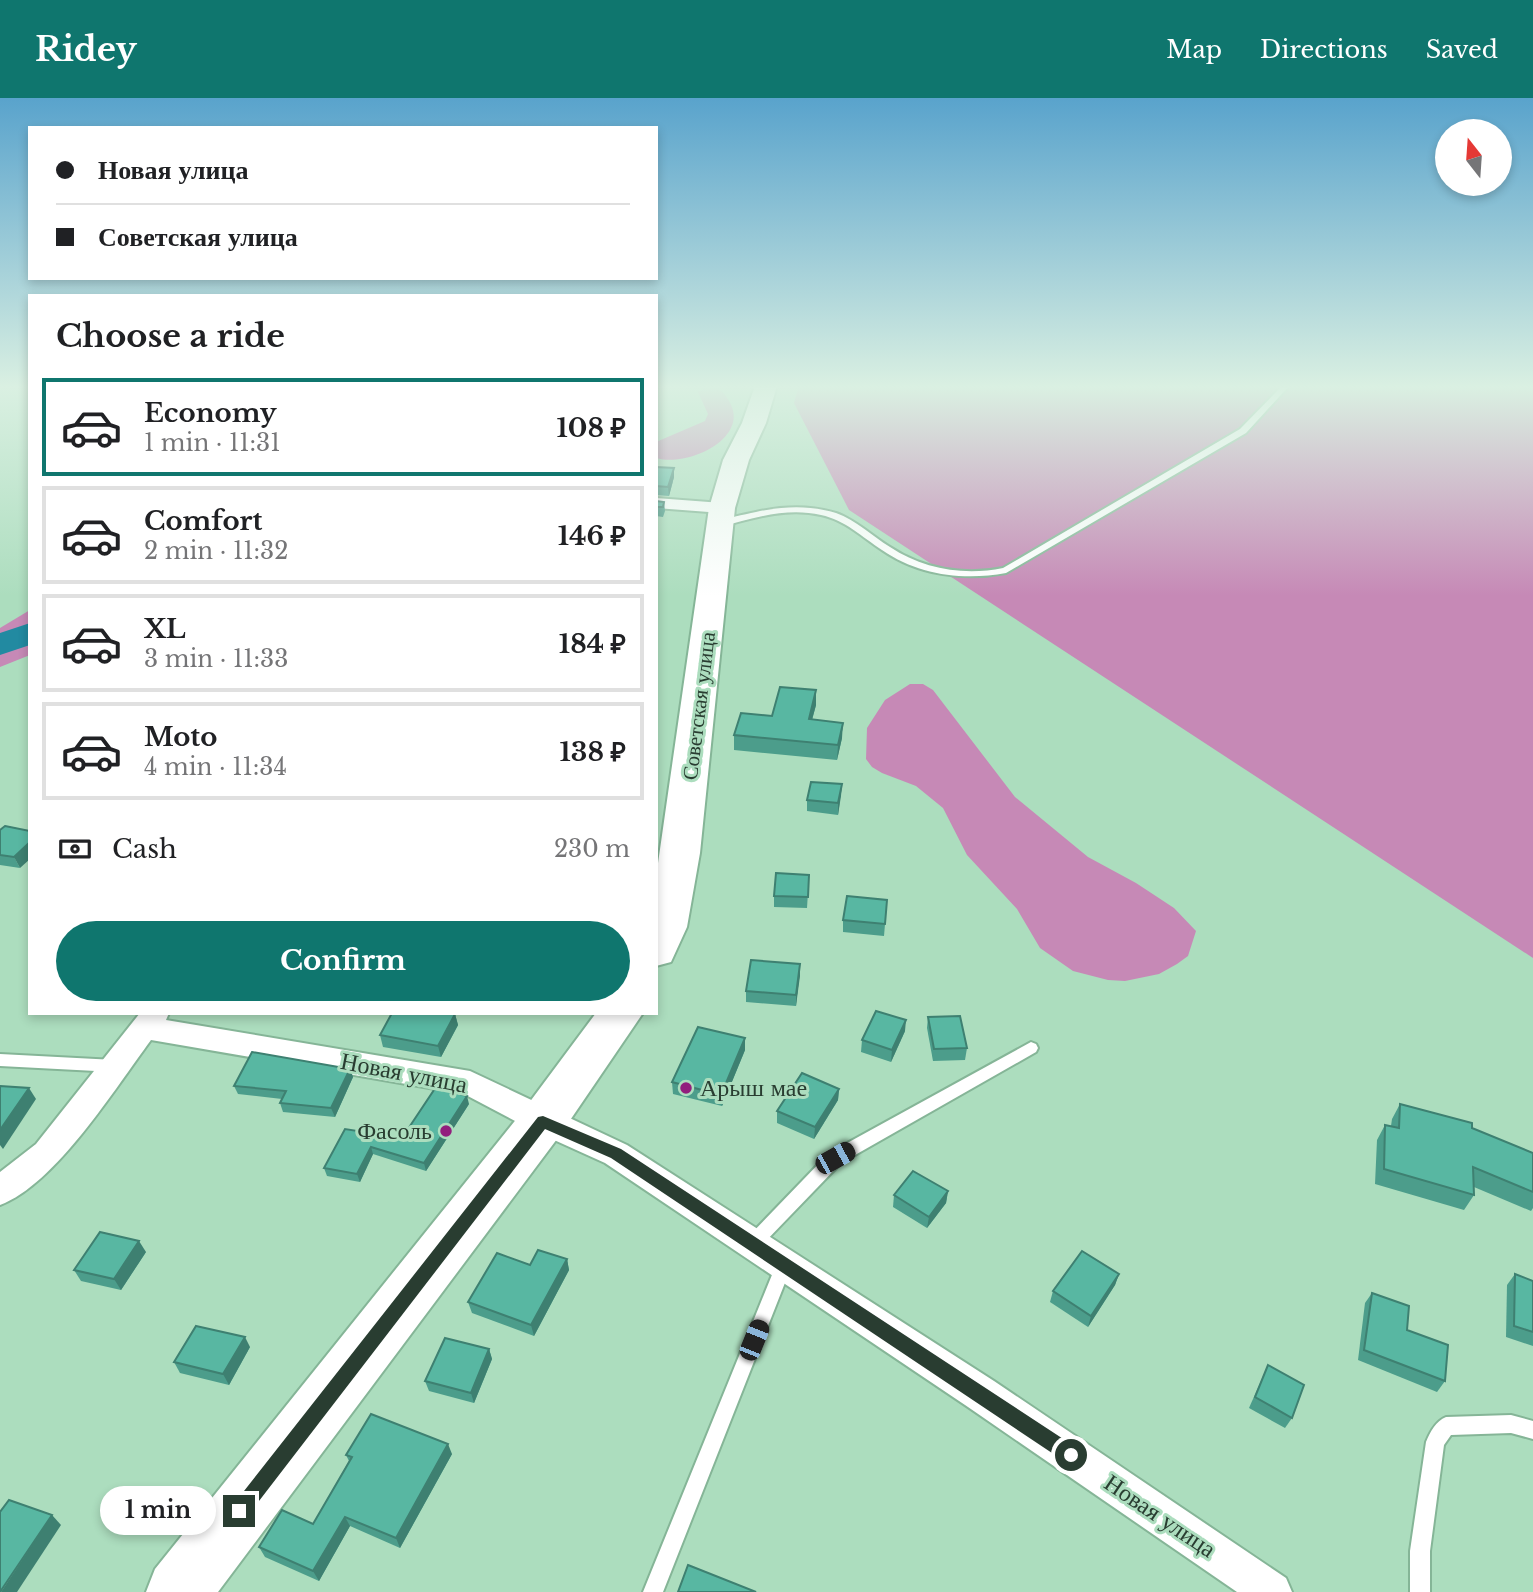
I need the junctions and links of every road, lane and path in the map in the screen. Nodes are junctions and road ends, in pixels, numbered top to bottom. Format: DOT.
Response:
graph roads {
  1 [pos="738,456"];
  2 [pos="1201,456"];
  3 [pos="658,503"];
  4 [pos="721,516"];
  5 [pos="658,946"];
  6 [pos="620,1015"];
  7 [pos="151,1021"];
  8 [pos="1031,1048"];
  9 [pos="0,1060"];
  10 [pos="116,1067"];
  11 [pos="543,1121"];
  12 [pos="0,1191"];
  13 [pos="753,1244"];
  14 [pos="785,1265"];
  15 [pos="1533,1430"];
  16 [pos="178,1592"];
  17 [pos="653,1592"];
  18 [pos="1272,1592"];
  19 [pos="1420,1592"];
  1 -- 4 [label="main road, Советская улица"];
  2 -- 4 [label="lane"];
  3 -- 4 [label="street"];
  4 -- 5 [label="main road, Советская улица"];
  6 -- 11 [label="main road"];
  7 -- 10 [label="street"];
  7 -- 11 [label="street, Новая улица"];
  8 -- 13 [label="lane"];
  9 -- 10 [label="lane"];
  10 -- 12 [label="street"];
  11 -- 13 [label="street, Новая улица"];
  11 -- 16 [label="main road"];
  13 -- 14 [label="street, Новая улица"];
  14 -- 17 [label="lane"];
  14 -- 18 [label="street, Новая улица"];
  15 -- 19 [label="lane"];
}
